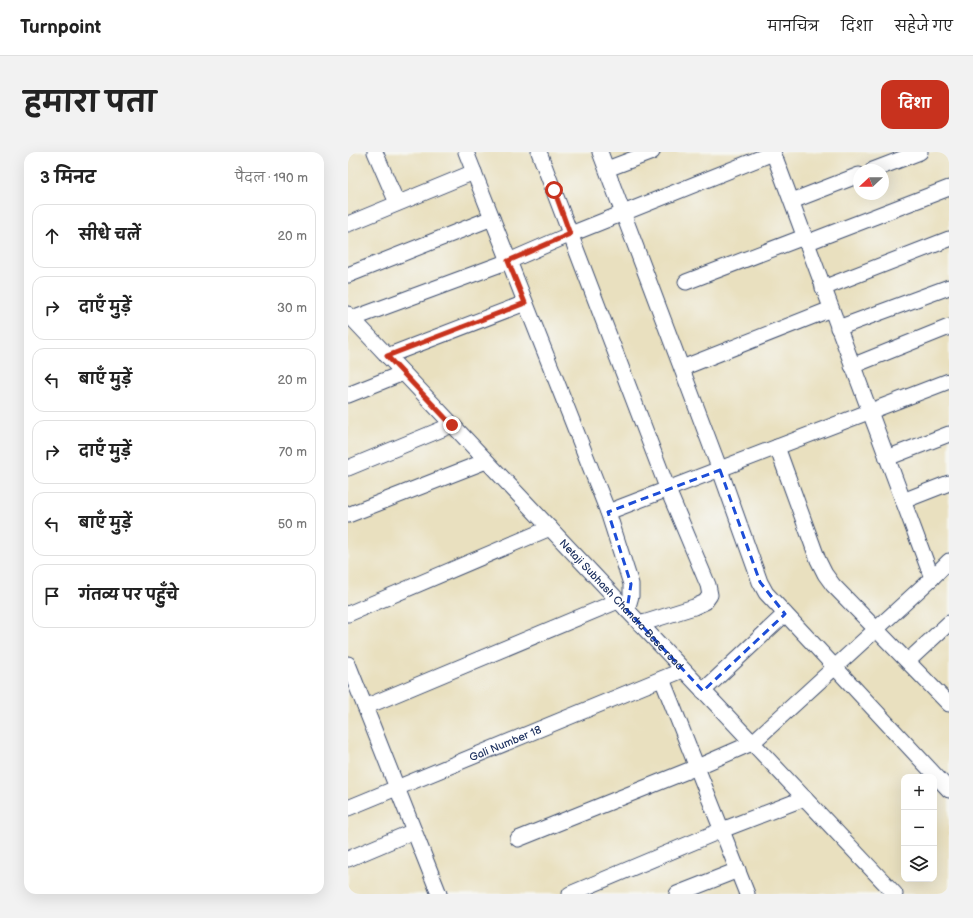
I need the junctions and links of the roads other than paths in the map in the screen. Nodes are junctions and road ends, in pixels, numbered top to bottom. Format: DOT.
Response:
graph roads {
  1 [pos="375,152"];
  2 [pos="466,152"];
  3 [pos="539,152"];
  4 [pos="600,152"];
  5 [pos="652,152"];
  6 [pos="920,152"];
  7 [pos="773,153"];
  8 [pos="889,164"];
  9 [pos="607,169"];
  10 [pos="474,172"];
  11 [pos="853,177"];
  12 [pos="949,188"];
  13 [pos="792,201"];
  14 [pos="397,203"];
  15 [pos="623,213"];
  16 [pos="492,218"];
  17 [pos="348,224"];
  18 [pos="570,234"];
  19 [pos="949,239"];
  20 [pos="805,240"];
  21 [pos="508,261"];
  22 [pos="348,275"];
  23 [pos="686,282"];
  24 [pos="949,287"];
  25 [pos="823,288"];
  26 [pos="525,303"];
  27 [pos="831,309"];
  28 [pos="350,317"];
  29 [pos="949,327"];
  30 [pos="838,328"];
  31 [pos="387,356"];
  32 [pos="852,366"];
  33 [pos="682,368"];
  34 [pos="403,373"];
  35 [pos="949,380"];
  36 [pos="348,395"];
  37 [pos="869,410"];
  38 [pos="452,425"];
  39 [pos="949,434"];
  40 [pos="777,447"];
  41 [pos="887,458"];
  42 [pos="486,461"];
  43 [pos="348,468"];
  44 [pos="720,470"];
  45 [pos="949,483"];
  46 [pos="668,490"];
  47 [pos="903,501"];
  48 [pos="608,512"];
  49 [pos="348,515"];
  50 [pos="550,528"];
  51 [pos="949,561"];
  52 [pos="932,578"];
  53 [pos="623,606"];
  54 [pos="348,614"];
  55 [pos="785,614"];
  56 [pos="949,623"];
  57 [pos="640,624"];
  58 [pos="877,628"];
  59 [pos="908,661"];
  60 [pos="348,664"];
  61 [pos="834,667"];
  62 [pos="683,670"];
  63 [pos="662,678"];
  64 [pos="703,691"];
  65 [pos="946,695"];
  66 [pos="365,707"];
  67 [pos="752,743"];
  68 [pos="697,767"];
  69 [pos="397,788"];
  70 [pos="949,790"];
  71 [pos="805,798"];
  72 [pos="348,808"];
  73 [pos="722,830"];
  74 [pos="414,831"];
  75 [pos="518,839"];
  76 [pos="348,859"];
  77 [pos="738,870"];
  78 [pos="439,894"];
  79 [pos="570,894"];
  80 [pos="678,894"];
  81 [pos="747,894"];
  82 [pos="895,894"];
  1 -- 14 [label="street"];
  2 -- 10 [label="street"];
  3 -- 18 [label="street"];
  4 -- 9 [label="street"];
  5 -- 9 [label="street"];
  6 -- 8 [label="street"];
  7 -- 13 [label="street"];
  7 -- 15 [label="street"];
  9 -- 15 [label="street"];
  10 -- 14 [label="street"];
  10 -- 16 [label="street"];
  11 -- 13 [label="street"];
  12 -- 20 [label="street"];
  13 -- 20 [label="street"];
  14 -- 17 [label="street"];
  15 -- 18 [label="street"];
  15 -- 33 [label="street"];
  16 -- 21 [label="street"];
  16 -- 22 [label="street"];
  18 -- 21 [label="street"];
  18 -- 46 [label="street"];
  19 -- 25 [label="street"];
  20 -- 23 [label="street"];
  20 -- 25 [label="street"];
  21 -- 26 [label="street"];
  21 -- 28 [label="street"];
  24 -- 30 [label="street"];
  25 -- 27 [label="street"];
  26 -- 31 [label="street"];
  26 -- 48 [label="street"];
  27 -- 30 [label="street"];
  27 -- 33 [label="street"];
  28 -- 31 [label="street, Netaji Subhash Chandra Bose road"];
  29 -- 32 [label="street"];
  30 -- 32 [label="street"];
  31 -- 34 [label="street, Netaji Subhash Chandra Bose road"];
  32 -- 37 [label="street"];
  33 -- 44 [label="street"];
  34 -- 36 [label="street"];
  34 -- 38 [label="street, Netaji Subhash Chandra Bose road"];
  35 -- 37 [label="street"];
  37 -- 40 [label="street"];
  37 -- 41 [label="street"];
  38 -- 42 [label="street, Netaji Subhash Chandra Bose road"];
  38 -- 43 [label="street"];
  39 -- 41 [label="street"];
  40 -- 44 [label="street"];
  40 -- 58 [label="street"];
  41 -- 47 [label="street"];
  42 -- 49 [label="street"];
  42 -- 50 [label="street, Netaji Subhash Chandra Bose road"];
  44 -- 46 [label="street"];
  44 -- 55 [label="street"];
  45 -- 47 [label="street"];
  46 -- 48 [label="street"];
  46 -- 57 [label="street"];
  47 -- 52 [label="street"];
  48 -- 53 [label="street"];
  50 -- 53 [label="street, Netaji Subhash Chandra Bose road"];
  50 -- 54 [label="street"];
  51 -- 52 [label="street"];
  52 -- 58 [label="street"];
  53 -- 57 [label="street, Netaji Subhash Chandra Bose road"];
  53 -- 66 [label="street"];
  55 -- 61 [label="street"];
  55 -- 64 [label="street"];
  56 -- 59 [label="street"];
  57 -- 62 [label="street, Netaji Subhash Chandra Bose road"];
  58 -- 59 [label="street"];
  58 -- 61 [label="street"];
  59 -- 65 [label="street"];
  60 -- 66 [label="street"];
  61 -- 67 [label="street"];
  61 -- 70 [label="street"];
  62 -- 63 [label="street, Gali Number 18"];
  62 -- 64 [label="street, Netaji Subhash Chandra Bose road"];
  63 -- 68 [label="street"];
  63 -- 69 [label="street, Gali Number 18"];
  64 -- 67 [label="street, Netaji Subhash Chandra Bose road"];
  66 -- 69 [label="street"];
  67 -- 68 [label="street"];
  67 -- 71 [label="street, Netaji Subhash Chandra Bose road"];
  68 -- 73 [label="street"];
  68 -- 75 [label="street"];
  69 -- 72 [label="street, Gali Number 18"];
  69 -- 74 [label="street"];
  71 -- 73 [label="street"];
  71 -- 82 [label="street, Netaji Subhash Chandra Bose road"];
  73 -- 77 [label="street"];
  73 -- 79 [label="street"];
  74 -- 76 [label="street"];
  74 -- 78 [label="street"];
  77 -- 80 [label="street"];
  77 -- 81 [label="street"];
}
